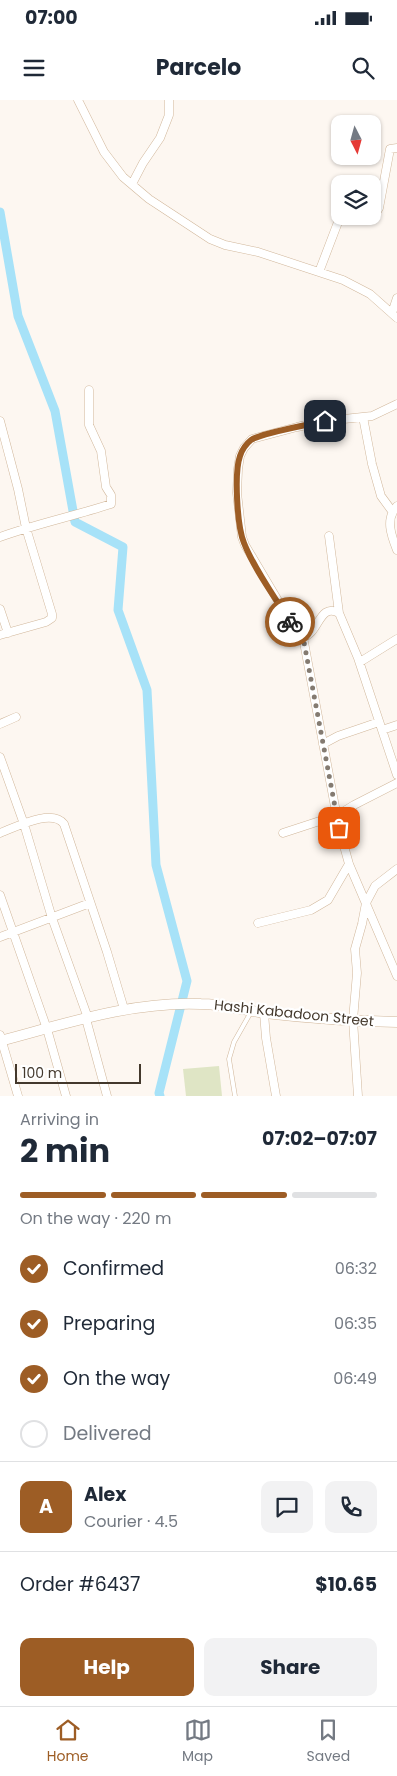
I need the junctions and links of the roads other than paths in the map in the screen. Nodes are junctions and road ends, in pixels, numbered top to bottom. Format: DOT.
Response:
graph roads {
  1 [pos="78,100"];
  2 [pos="169,100"];
  3 [pos="397,148"];
  4 [pos="132,184"];
  5 [pos="381,202"];
  6 [pos="337,225"];
  7 [pos="319,272"];
  8 [pos="397,298"];
  9 [pos="394,315"];
  10 [pos="89,390"];
  11 [pos="397,404"];
  12 [pos="363,417"];
  13 [pos="0,421"];
  14 [pos="4,454"];
  15 [pos="395,509"];
  16 [pos="26,528"];
  17 [pos="329,536"];
  18 [pos="0,537"];
  19 [pos="397,550"];
  20 [pos="0,609"];
  21 [pos="339,613"];
  22 [pos="4,634"];
  23 [pos="303,637"];
  24 [pos="397,639"];
  25 [pos="360,662"];
  26 [pos="16,717"];
  27 [pos="379,722"];
  28 [pos="0,724"];
  29 [pos="397,725"];
  30 [pos="382,730"];
  31 [pos="323,744"];
  32 [pos="0,757"];
  33 [pos="397,775"];
  34 [pos="397,783"];
  35 [pos="338,815"];
  36 [pos="24,824"];
  37 [pos="0,833"];
  38 [pos="283,833"];
  39 [pos="349,864"];
  40 [pos="397,869"];
  41 [pos="0,895"];
  42 [pos="90,903"];
  43 [pos="366,903"];
  44 [pos="52,918"];
  45 [pos="258,923"];
  46 [pos="12,933"];
  47 [pos="0,937"];
  48 [pos="393,957"];
  49 [pos="397,976"];
  50 [pos="124,1009"];
  51 [pos="252,1010"];
  52 [pos="264,1013"];
  53 [pos="87,1018"];
  54 [pos="353,1020"];
  55 [pos="397,1022"];
  56 [pos="47,1029"];
  57 [pos="1,1039"];
  58 [pos="18,1096"];
  59 [pos="66,1096"];
  60 [pos="107,1096"];
  61 [pos="235,1096"];
  62 [pos="276,1096"];
  63 [pos="358,1096"];
  1 -- 4 [label="street"];
  2 -- 4 [label="street"];
  3 -- 5 [label="street"];
  4 -- 7 [label="street"];
  6 -- 7 [label="street"];
  7 -- 9 [label="street"];
  8 -- 9 [label="street"];
  10 -- 16 [label="street"];
  11 -- 12 [label="street"];
  12 -- 15 [label="street"];
  12 -- 23 [label="street"];
  13 -- 14 [label="street"];
  14 -- 16 [label="street"];
  15 -- 19 [label="street"];
  16 -- 18 [label="street"];
  16 -- 22 [label="street"];
  17 -- 21 [label="street"];
  20 -- 22 [label="street"];
  21 -- 23 [label="street"];
  21 -- 25 [label="street"];
  23 -- 31 [label="street"];
  24 -- 25 [label="street"];
  25 -- 27 [label="street"];
  26 -- 28 [label="street"];
  27 -- 30 [label="street"];
  27 -- 31 [label="street"];
  29 -- 30 [label="street"];
  30 -- 33 [label="street"];
  31 -- 35 [label="street"];
  32 -- 36 [label="street"];
  34 -- 35 [label="street"];
  35 -- 38 [label="street"];
  35 -- 39 [label="street"];
  36 -- 37 [label="street"];
  36 -- 42 [label="street"];
  36 -- 44 [label="street"];
  39 -- 43 [label="street"];
  39 -- 45 [label="street"];
  40 -- 43 [label="street"];
  41 -- 46 [label="street"];
  42 -- 44 [label="street"];
  42 -- 50 [label="street"];
  43 -- 48 [label="street"];
  43 -- 54 [label="street"];
  44 -- 46 [label="street"];
  44 -- 53 [label="street"];
  46 -- 47 [label="street"];
  46 -- 56 [label="street"];
  48 -- 49 [label="street"];
  50 -- 51 [label="street, Hashi Kabadoon Street"];
  50 -- 53 [label="street, Hashi Kabadoon Street"];
  51 -- 52 [label="street, Hashi Kabadoon Street"];
  51 -- 61 [label="lane"];
  52 -- 54 [label="street, Hashi Kabadoon Street"];
  52 -- 62 [label="street"];
  53 -- 56 [label="street, Hashi Kabadoon Street"];
  53 -- 60 [label="street"];
  54 -- 55 [label="street, Hashi Kabadoon Street"];
  54 -- 63 [label="street"];
  56 -- 57 [label="street, Hashi Kabadoon Street"];
  56 -- 59 [label="street"];
  57 -- 58 [label="street"];
}
